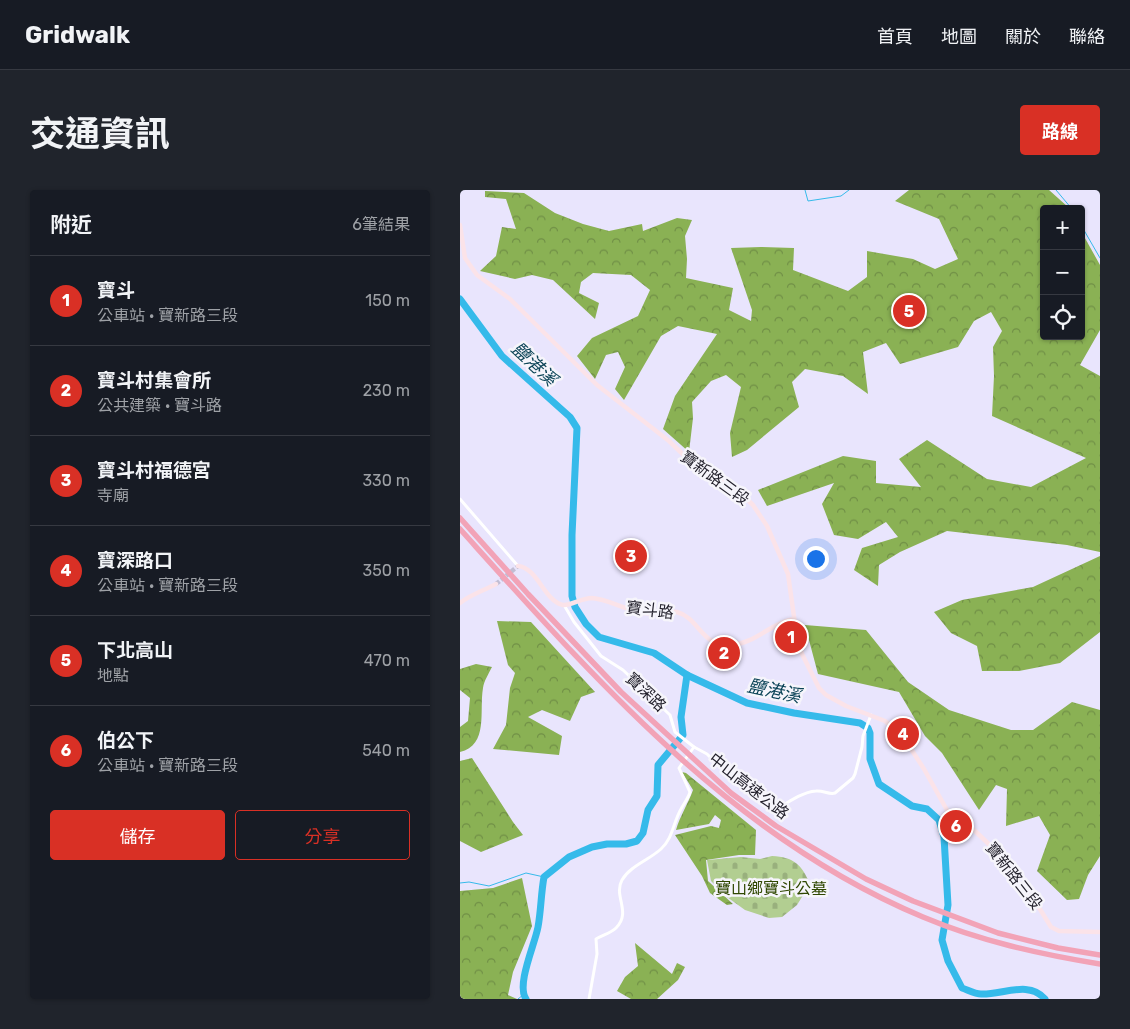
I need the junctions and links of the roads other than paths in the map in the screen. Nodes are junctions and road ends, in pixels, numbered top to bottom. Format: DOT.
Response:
graph roads {
  1 [pos="460,225"];
  2 [pos="460,499"];
  3 [pos="460,518"];
  4 [pos="460,529"];
  5 [pos="518,566"];
  6 [pos="496,584"];
  7 [pos="460,604"];
  8 [pos="564,605"];
  9 [pos="793,619"];
  10 [pos="871,715"];
  11 [pos="694,747"];
  12 [pos="1100,932"];
  13 [pos="1100,955"];
  14 [pos="1100,964"];
  15 [pos="589,999"];
  1 -- 9 [label="street, 寶新路三段"];
  2 -- 5 [label="street, 寶深路"];
  3 -- 13 [label="highway, 中山高速公路"];
  4 -- 14 [label="highway, 中山高速公路"];
  5 -- 8 [label="street, 寶深路"];
  6 -- 7 [label="street"];
  8 -- 9 [label="street, 寶斗路"];
  8 -- 11 [label="street, 寶深路"];
  9 -- 10 [label="street, 寶新路三段"];
  10 -- 11 [label="street, 寶深路"];
  10 -- 12 [label="street, 寶新路三段"];
  11 -- 15 [label="street"];
}
